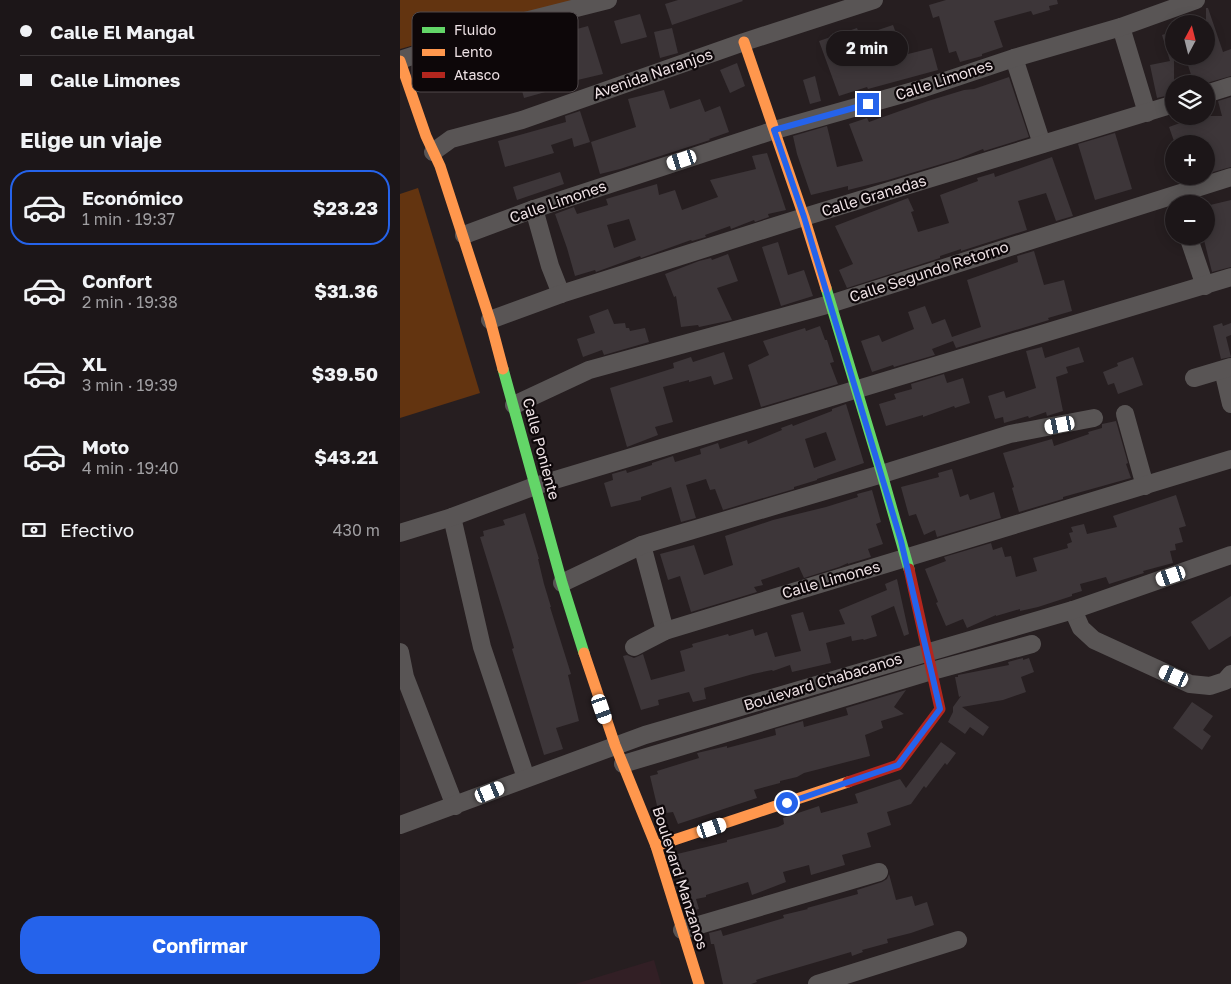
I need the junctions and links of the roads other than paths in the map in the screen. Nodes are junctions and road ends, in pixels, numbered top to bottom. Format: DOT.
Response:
graph roads {
  1 [pos="608,0"];
  2 [pos="874,0"];
  3 [pos="1196,0"];
  4 [pos="560,12"];
  5 [pos="1121,27"];
  6 [pos="744,42"];
  7 [pos="412,57"];
  8 [pos="1014,58"];
  9 [pos="400,61"];
  10 [pos="1231,86"];
  11 [pos="1215,91"];
  12 [pos="1165,107"];
  13 [pos="1147,113"];
  14 [pos="774,130"];
  15 [pos="1042,144"];
  16 [pos="433,152"];
  17 [pos="1231,178"];
  18 [pos="1188,195"];
  19 [pos="1165,203"];
  20 [pos="534,209"];
  21 [pos="804,217"];
  22 [pos="464,235"];
  23 [pos="1191,245"];
  24 [pos="1231,277"];
  25 [pos="1204,286"];
  26 [pos="561,294"];
  27 [pos="830,304"];
  28 [pos="490,320"];
  29 [pos="1227,368"];
  30 [pos="1194,378"];
  31 [pos="856,390"];
  32 [pos="1231,404"];
  33 [pos="514,405"];
  34 [pos="1125,414"];
  35 [pos="1094,418"];
  36 [pos="1231,459"];
  37 [pos="882,474"];
  38 [pos="536,486"];
  39 [pos="1145,486"];
  40 [pos="452,517"];
  41 [pos="400,533"];
  42 [pos="642,544"];
  43 [pos="1231,555"];
  44 [pos="906,558"];
  45 [pos="562,583"];
  46 [pos="1073,610"];
  47 [pos="665,631"];
  48 [pos="1032,644"];
  49 [pos="634,647"];
  50 [pos="927,651"];
  51 [pos="400,652"];
  52 [pos="932,671"];
  53 [pos="1231,674"];
  54 [pos="619,754"];
  55 [pos="526,778"];
  56 [pos="455,806"];
  57 [pos="400,825"];
  58 [pos="656,846"];
  59 [pos="879,872"];
  60 [pos="682,930"];
  61 [pos="958,940"];
  62 [pos="699,984"];
  63 [pos="817,984"];
  1 -- 4 [label="street"];
  2 -- 6 [label="street, Avenida Naranjos"];
  3 -- 5 [label="street, Calle Limones"];
  5 -- 8 [label="street, Calle Limones"];
  5 -- 13 [label="street"];
  6 -- 14 [label="street"];
  6 -- 16 [label="street, Avenida Naranjos"];
  7 -- 9 [label="street"];
  8 -- 14 [label="street, Calle Limones"];
  8 -- 15 [label="street"];
  9 -- 16 [label="street, Calle Poniente"];
  10 -- 11 [label="street"];
  12 -- 13 [label="street, Calle Granadas"];
  13 -- 15 [label="street, Calle Granadas"];
  14 -- 20 [label="street, Calle Limones"];
  14 -- 21 [label="street"];
  15 -- 21 [label="street, Calle Granadas"];
  16 -- 22 [label="street, Calle Poniente"];
  17 -- 18 [label="street, Calle Segundo Retorno"];
  19 -- 27 [label="street, Calle Segundo Retorno"];
  20 -- 22 [label="street, Calle Limones"];
  20 -- 26 [label="street"];
  21 -- 26 [label="street, Calle Granadas"];
  21 -- 27 [label="street"];
  22 -- 28 [label="street, Calle Poniente"];
  23 -- 25 [label="street"];
  24 -- 25 [label="street"];
  25 -- 31 [label="street"];
  26 -- 28 [label="street, Calle Granadas"];
  27 -- 31 [label="street"];
  27 -- 33 [label="street, Calle Segundo Retorno"];
  28 -- 33 [label="street, Calle Poniente"];
  29 -- 30 [label="street"];
  29 -- 32 [label="street"];
  31 -- 37 [label="street"];
  31 -- 38 [label="street"];
  33 -- 38 [label="street, Calle Poniente"];
  34 -- 39 [label="street"];
  35 -- 37 [label="street"];
  36 -- 39 [label="street"];
  37 -- 42 [label="street"];
  37 -- 44 [label="street"];
  38 -- 40 [label="street"];
  38 -- 45 [label="street, Calle Poniente"];
  39 -- 44 [label="street, Calle Limones"];
  40 -- 41 [label="street"];
  40 -- 55 [label="street"];
  42 -- 45 [label="street"];
  42 -- 47 [label="street"];
  43 -- 46 [label="street, Boulevard Chabacanos"];
  44 -- 47 [label="street, Calle Limones"];
  44 -- 50 [label="street"];
  45 -- 54 [label="street, Calle Poniente"];
  46 -- 50 [label="street, Boulevard Chabacanos"];
  46 -- 53 [label="street"];
  47 -- 49 [label="street, Calle Limones"];
  48 -- 52 [label="street, Boulevard Chabacanos"];
  50 -- 52 [label="street"];
  50 -- 54 [label="street, Boulevard Chabacanos"];
  51 -- 56 [label="street"];
  52 -- 54 [label="street, Boulevard Chabacanos"];
  52 -- 58 [label="street"];
  54 -- 55 [label="street"];
  54 -- 58 [label="street, Boulevard Manzanos"];
  55 -- 56 [label="street"];
  56 -- 57 [label="street"];
  58 -- 60 [label="street, Boulevard Manzanos"];
  59 -- 60 [label="street"];
  60 -- 62 [label="street, Boulevard Manzanos"];
  61 -- 63 [label="street"];
}
